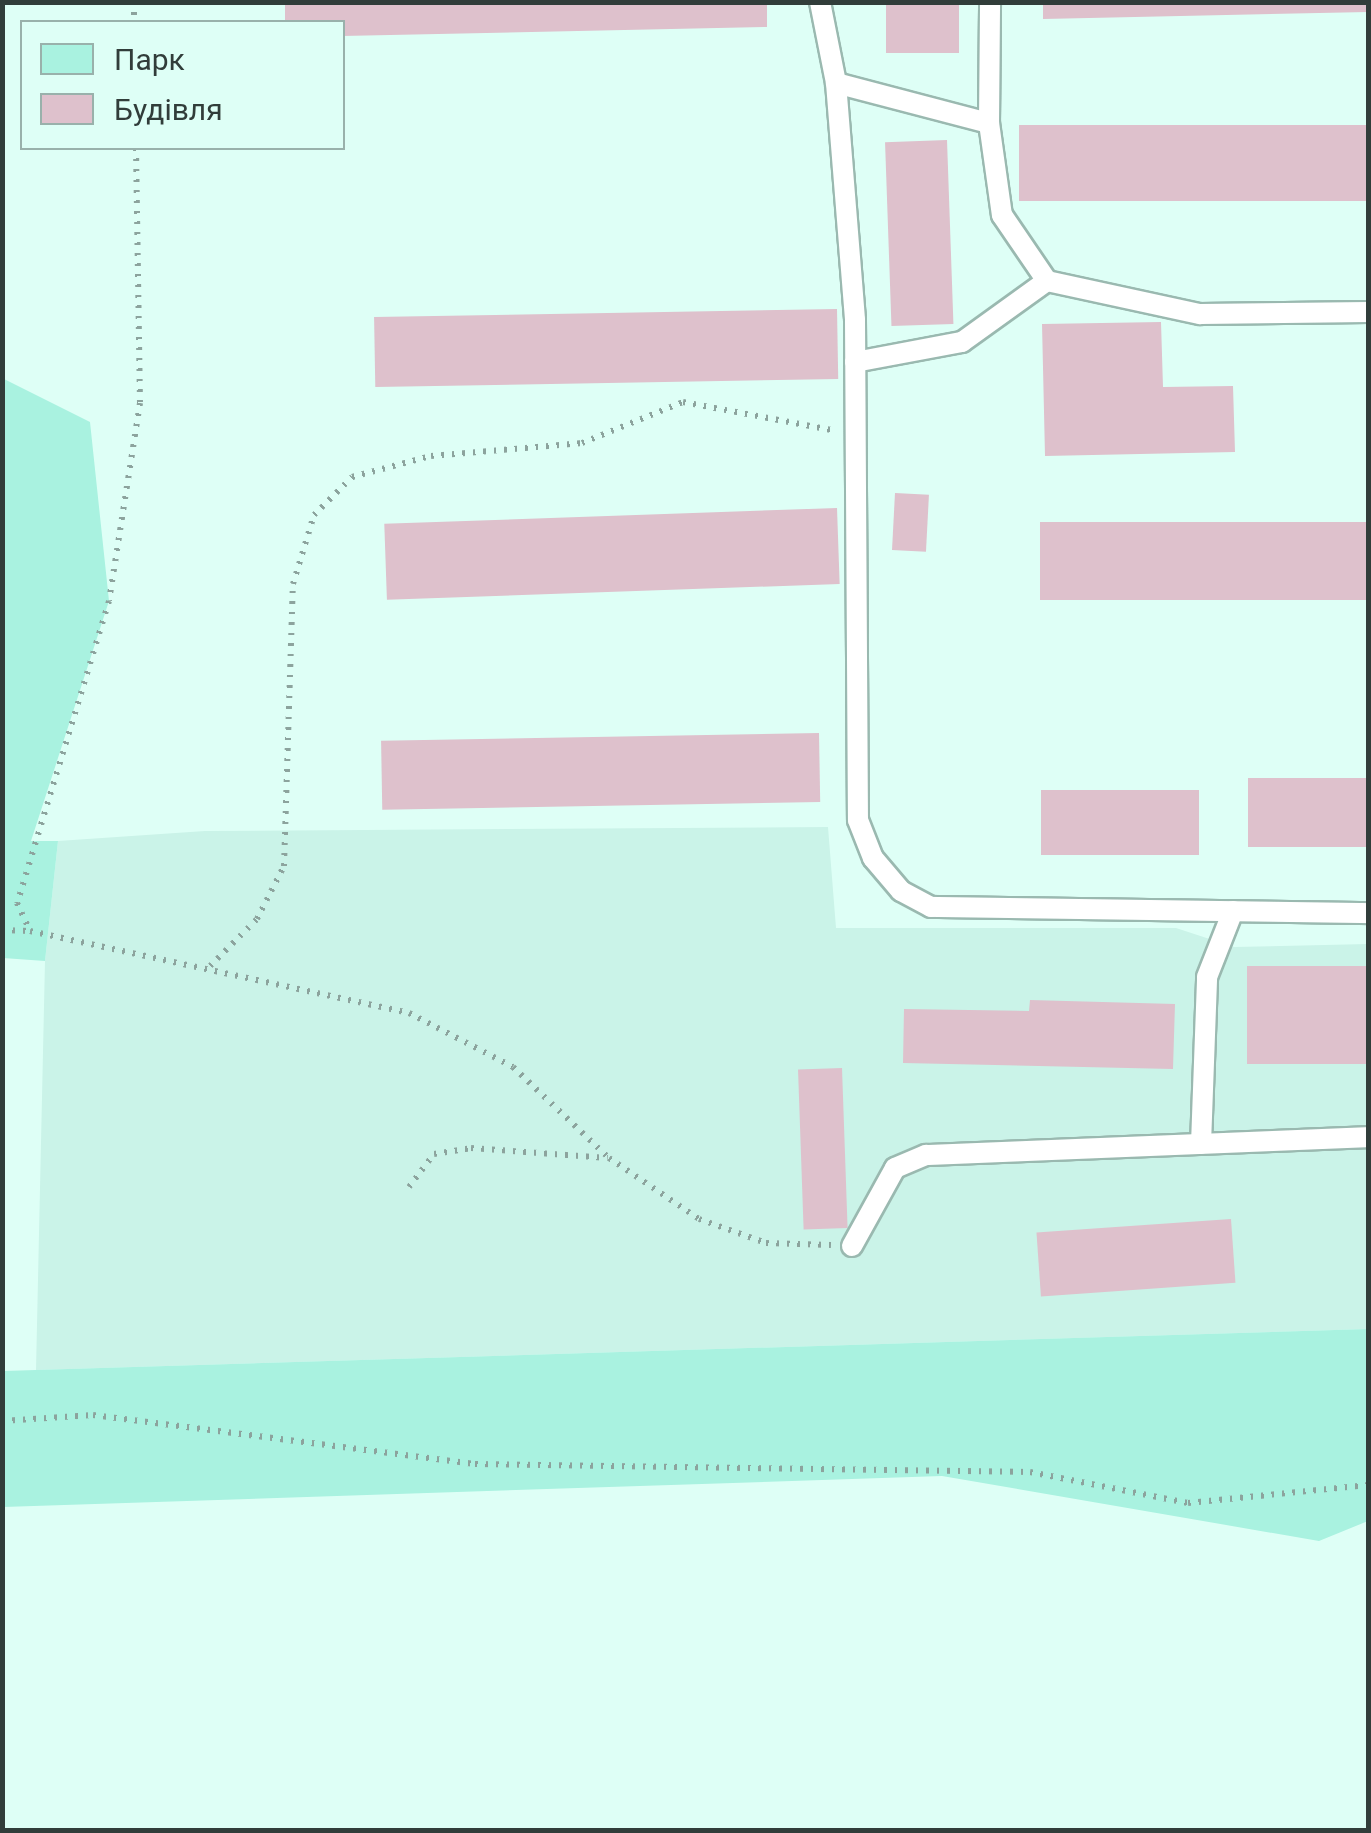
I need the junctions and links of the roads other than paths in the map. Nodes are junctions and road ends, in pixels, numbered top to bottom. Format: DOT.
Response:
graph roads {
  1 [pos="820,2"];
  2 [pos="990,2"];
  3 [pos="836,83"];
  4 [pos="988,123"];
  5 [pos="1046,282"];
  6 [pos="1368,312"];
  7 [pos="855,362"];
  8 [pos="1233,912"];
  9 [pos="1368,913"];
  10 [pos="1368,1137"];
  11 [pos="1201,1144"];
  12 [pos="852,1246"];
  1 -- 3 [label="lane"];
  2 -- 4 [label="lane"];
  3 -- 4 [label="lane"];
  3 -- 7 [label="lane"];
  4 -- 5 [label="lane"];
  5 -- 6 [label="lane"];
  5 -- 7 [label="lane"];
  7 -- 8 [label="lane"];
  8 -- 9 [label="lane"];
  8 -- 11 [label="lane"];
  10 -- 11 [label="lane"];
  11 -- 12 [label="lane"];
}
